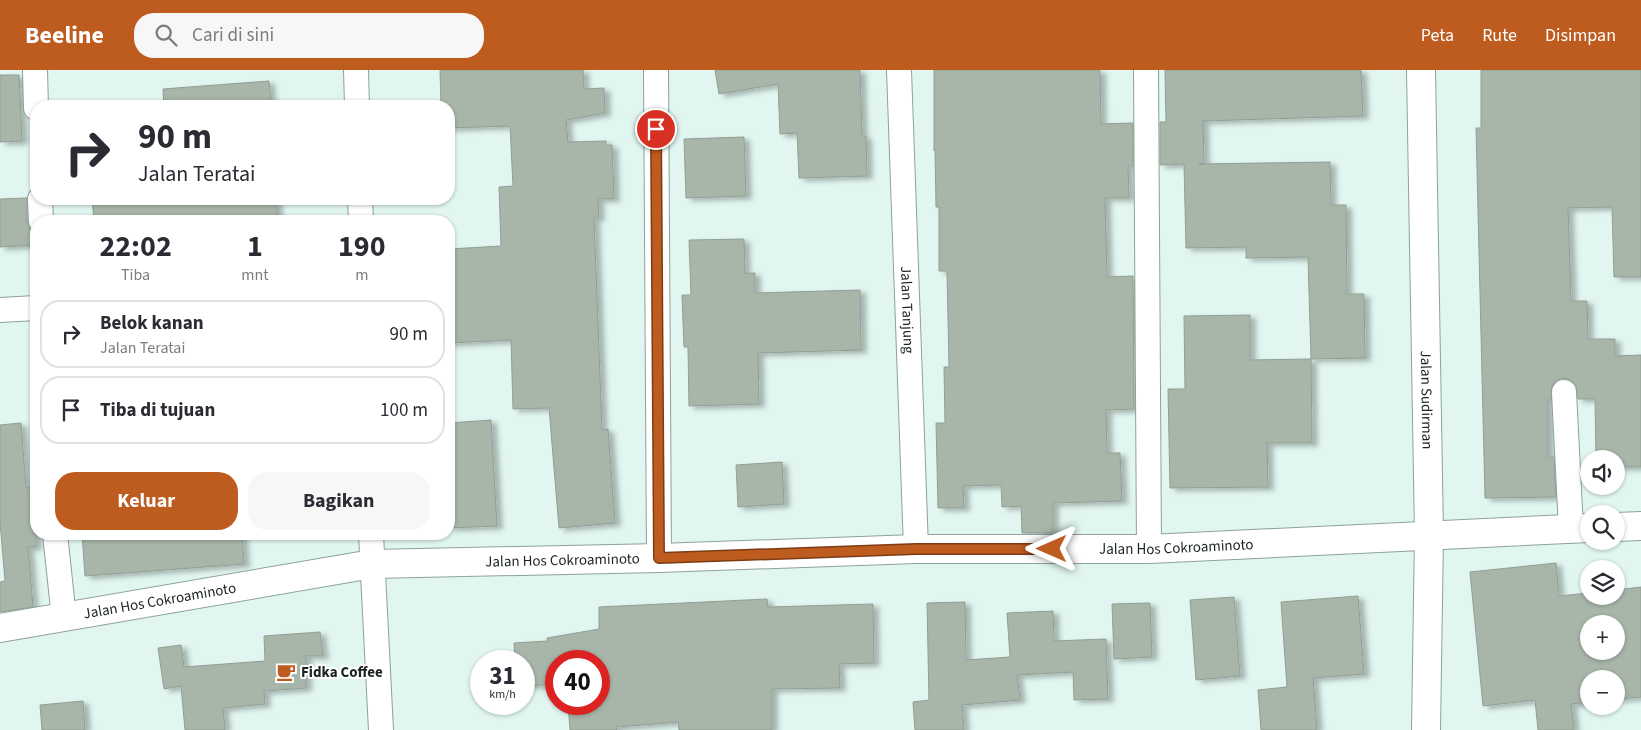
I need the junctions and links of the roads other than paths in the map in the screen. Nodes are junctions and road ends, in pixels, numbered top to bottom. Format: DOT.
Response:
graph roads {
  1 [pos="35,70"];
  2 [pos="356,70"];
  3 [pos="656,70"];
  4 [pos="899,70"];
  5 [pos="1146,70"];
  6 [pos="1421,70"];
  7 [pos="36,100"];
  8 [pos="357,100"];
  9 [pos="30,308"];
  10 [pos="0,310"];
  11 [pos="1564,392"];
  12 [pos="1641,526"];
  13 [pos="1625,527"];
  14 [pos="1580,529"];
  15 [pos="1429,535"];
  16 [pos="56,540"];
  17 [pos="371,540"];
  18 [pos="916,549"];
  19 [pos="1149,549"];
  20 [pos="659,558"];
  21 [pos="372,564"];
  22 [pos="64,618"];
  23 [pos="0,628"];
  24 [pos="381,730"];
  25 [pos="1426,730"];
  1 -- 7 [label="street"];
  2 -- 8 [label="street"];
  3 -- 20 [label="street"];
  4 -- 18 [label="street, Jalan Tanjung"];
  5 -- 19 [label="street"];
  6 -- 15 [label="street, Jalan Sudirman"];
  9 -- 10 [label="street"];
  11 -- 14 [label="street"];
  12 -- 13 [label="street"];
  14 -- 15 [label="street, Jalan Hos Cokroaminoto"];
  15 -- 19 [label="street, Jalan Hos Cokroaminoto"];
  15 -- 25 [label="street, Jalan Sudirman"];
  16 -- 22 [label="street"];
  17 -- 21 [label="street"];
  18 -- 19 [label="street, Jalan Hos Cokroaminoto"];
  18 -- 20 [label="street, Jalan Hos Cokroaminoto"];
  20 -- 21 [label="street, Jalan Hos Cokroaminoto"];
  21 -- 22 [label="street, Jalan Hos Cokroaminoto"];
  21 -- 24 [label="street"];
  22 -- 23 [label="street, Jalan Hos Cokroaminoto"];
}
